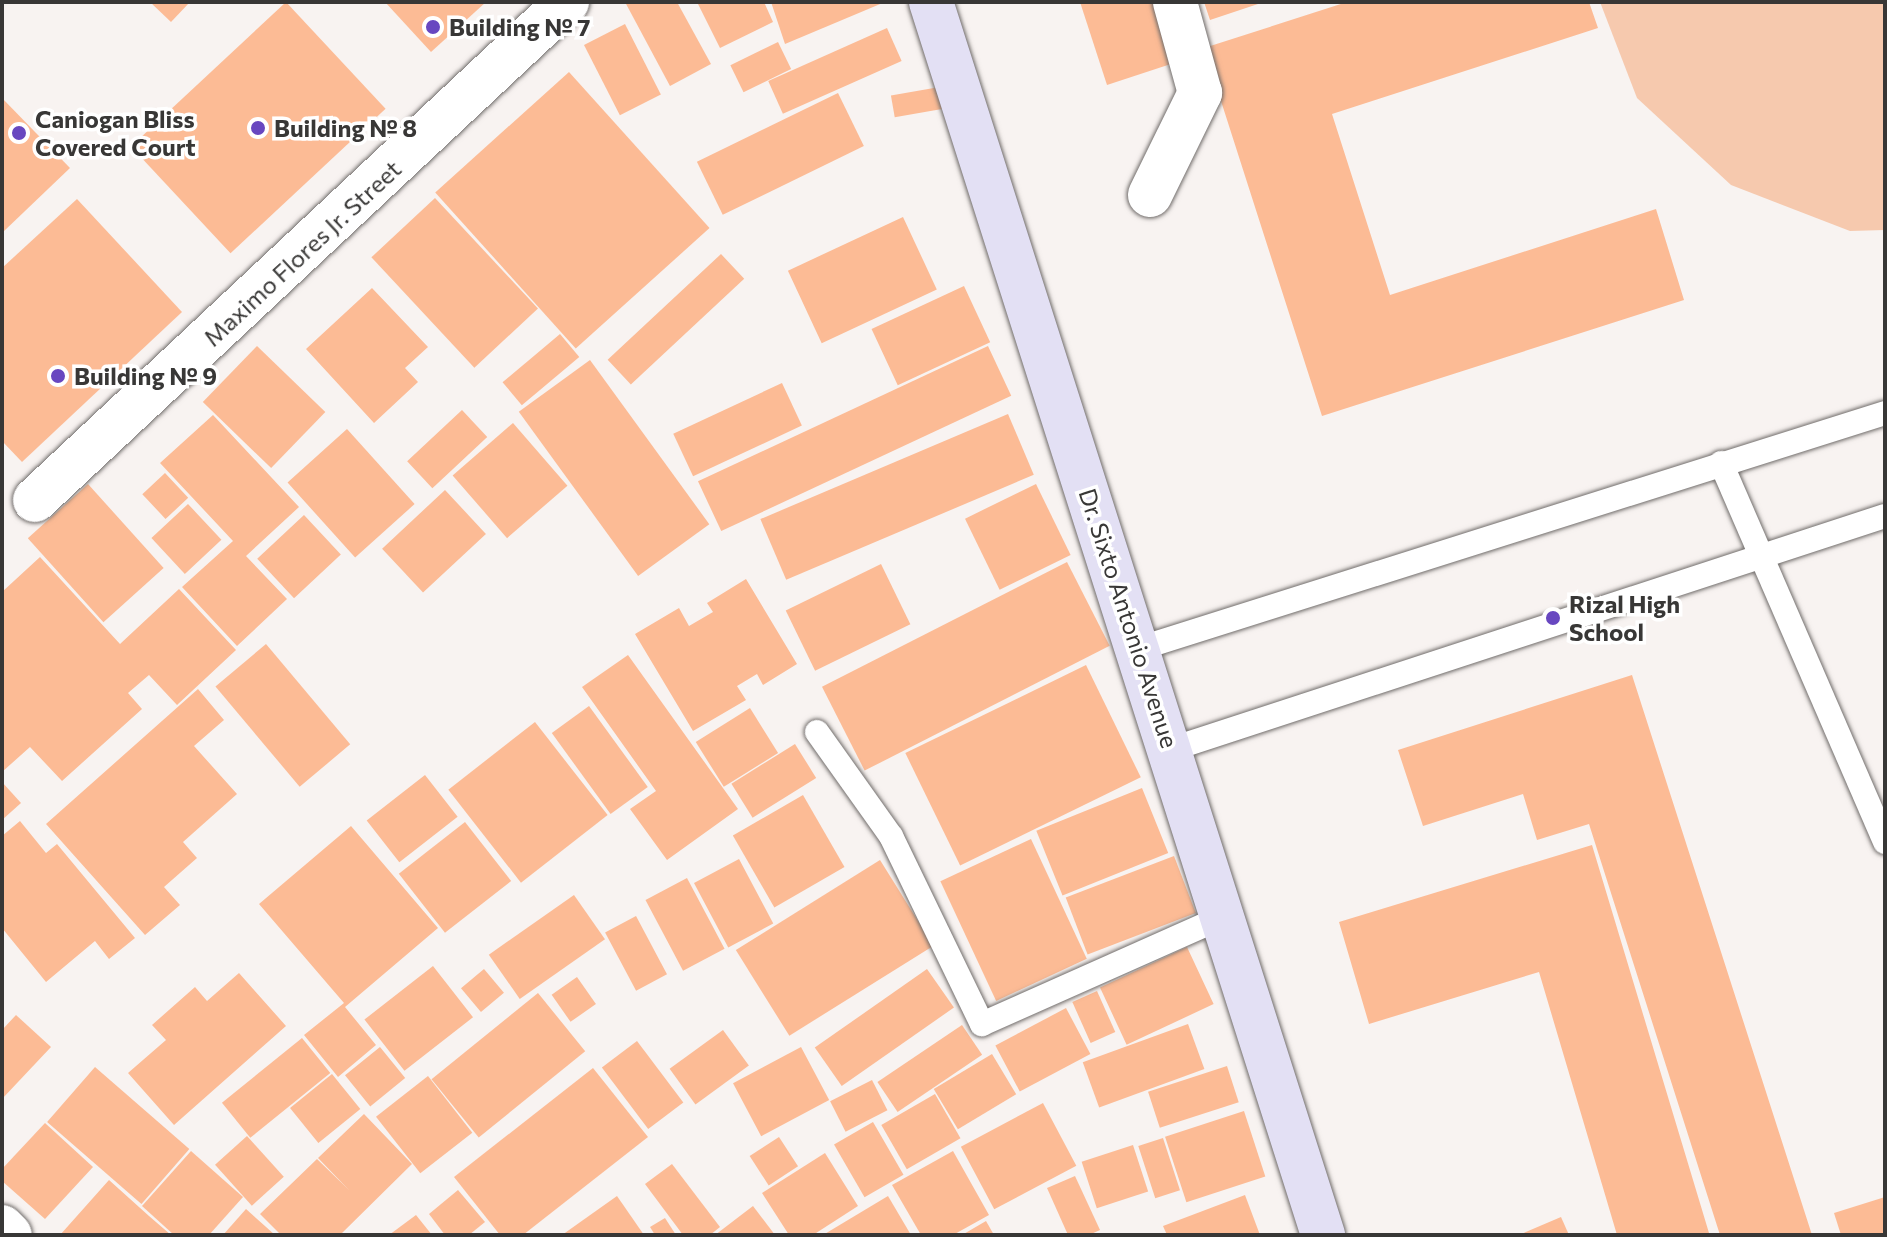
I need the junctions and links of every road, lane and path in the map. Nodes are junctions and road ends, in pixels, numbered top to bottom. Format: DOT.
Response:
graph roads {
  1 [pos="567,2"];
  2 [pos="931,2"];
  3 [pos="1175,2"];
  4 [pos="1150,195"];
  5 [pos="1885,413"];
  6 [pos="1721,463"];
  7 [pos="35,500"];
  8 [pos="1885,516"];
  9 [pos="1758,560"];
  10 [pos="1138,649"];
  11 [pos="817,732"];
  12 [pos="1172,749"];
  13 [pos="1885,842"];
  14 [pos="1225,916"];
  15 [pos="2,1227"];
  16 [pos="10,1235"];
  17 [pos="1323,1235"];
  1 -- 7 [label="street, Maximo Flores Jr. Street"];
  2 -- 10 [label="main road, Dr. Sixto Antonio Avenue"];
  3 -- 4 [label="street"];
  5 -- 6 [label="lane"];
  6 -- 9 [label="lane"];
  6 -- 10 [label="lane"];
  8 -- 9 [label="lane"];
  9 -- 12 [label="lane"];
  9 -- 13 [label="lane"];
  10 -- 12 [label="main road, Dr. Sixto Antonio Avenue"];
  11 -- 14 [label="lane"];
  12 -- 14 [label="main road, Dr. Sixto Antonio Avenue"];
  14 -- 17 [label="main road, Dr. Sixto Antonio Avenue"];
  15 -- 16 [label="street"];
}
